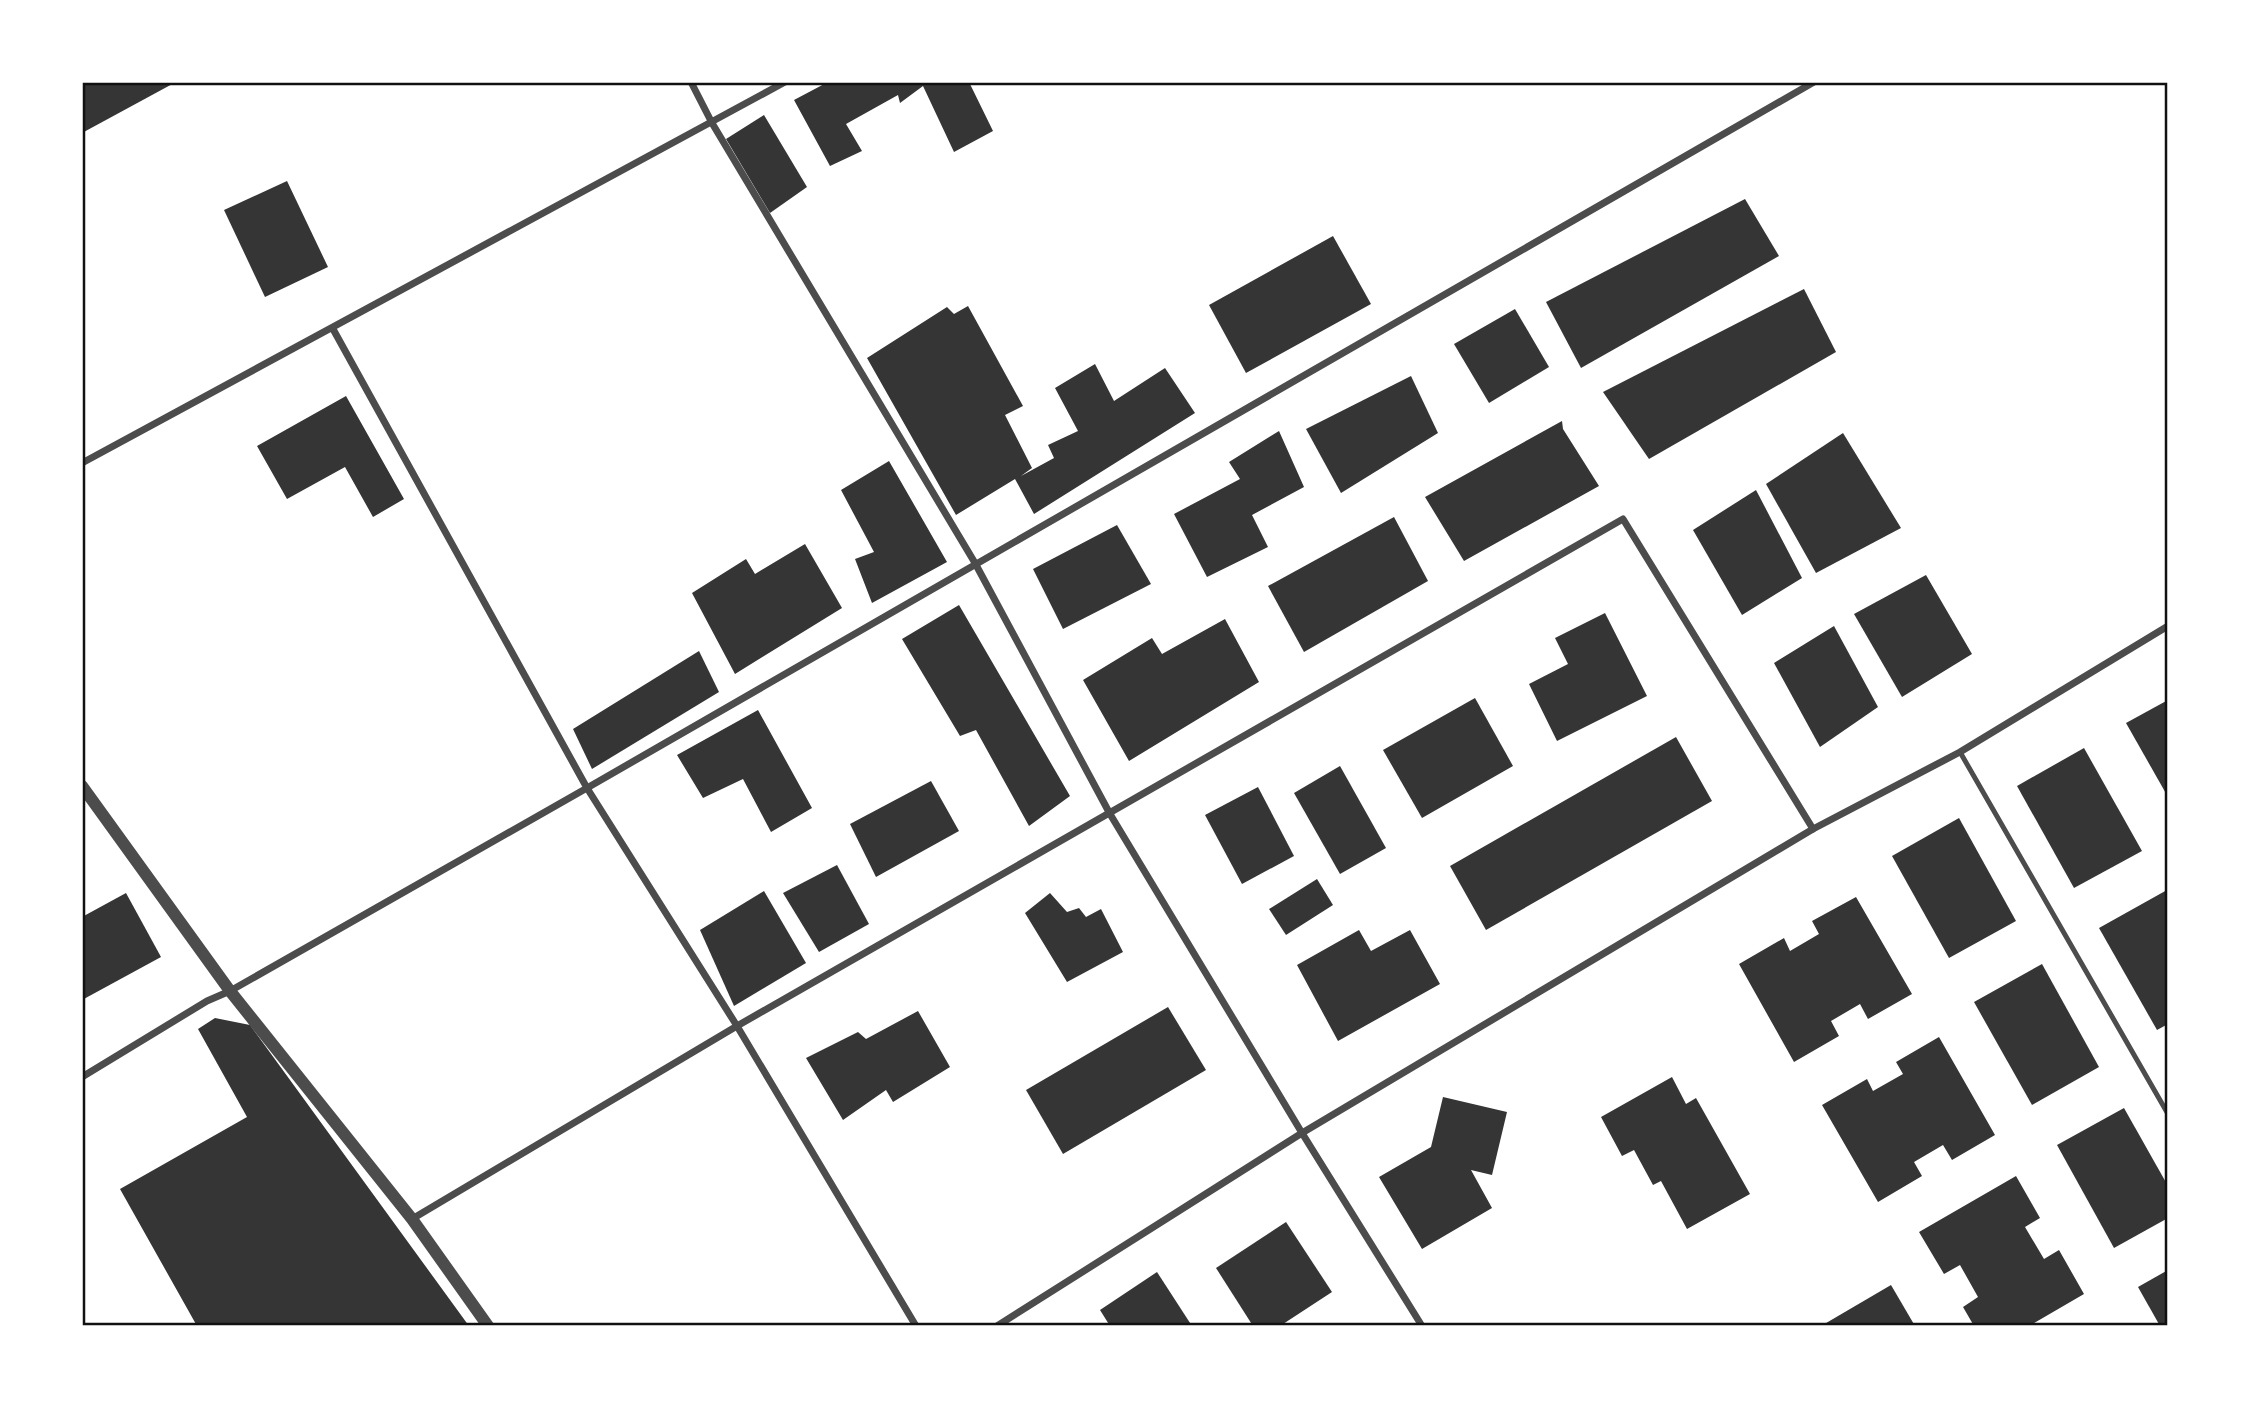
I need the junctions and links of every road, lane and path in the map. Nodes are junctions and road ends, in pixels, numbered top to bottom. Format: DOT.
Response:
graph roads {
  1 [pos="691,82"];
  2 [pos="785,82"];
  3 [pos="1814,82"];
  4 [pos="712,123"];
  5 [pos="333,329"];
  6 [pos="82,463"];
  7 [pos="975,563"];
  8 [pos="2168,626"];
  9 [pos="1960,752"];
  10 [pos="82,786"];
  11 [pos="587,789"];
  12 [pos="1110,814"];
  13 [pos="1813,829"];
  14 [pos="230,991"];
  15 [pos="737,1026"];
  16 [pos="82,1077"];
  17 [pos="2168,1114"];
  18 [pos="1302,1132"];
  19 [pos="412,1219"];
  20 [pos="488,1326"];
  21 [pos="916,1326"];
  22 [pos="997,1326"];
  23 [pos="1422,1326"];
  1 -- 4 [label="street"];
  2 -- 4 [label="street"];
  3 -- 7 [label="street"];
  4 -- 5 [label="street"];
  4 -- 7 [label="street"];
  5 -- 6 [label="street"];
  5 -- 11 [label="street"];
  7 -- 11 [label="street"];
  7 -- 12 [label="street"];
  8 -- 9 [label="street"];
  9 -- 13 [label="street"];
  9 -- 17 [label="lane"];
  10 -- 14 [label="street"];
  11 -- 14 [label="street"];
  11 -- 15 [label="street"];
  12 -- 13 [label="street"];
  12 -- 15 [label="street"];
  12 -- 18 [label="street"];
  13 -- 18 [label="street"];
  14 -- 16 [label="street"];
  14 -- 19 [label="street"];
  15 -- 19 [label="street"];
  15 -- 21 [label="street"];
  18 -- 22 [label="street"];
  18 -- 23 [label="street"];
  19 -- 20 [label="street"];
}
